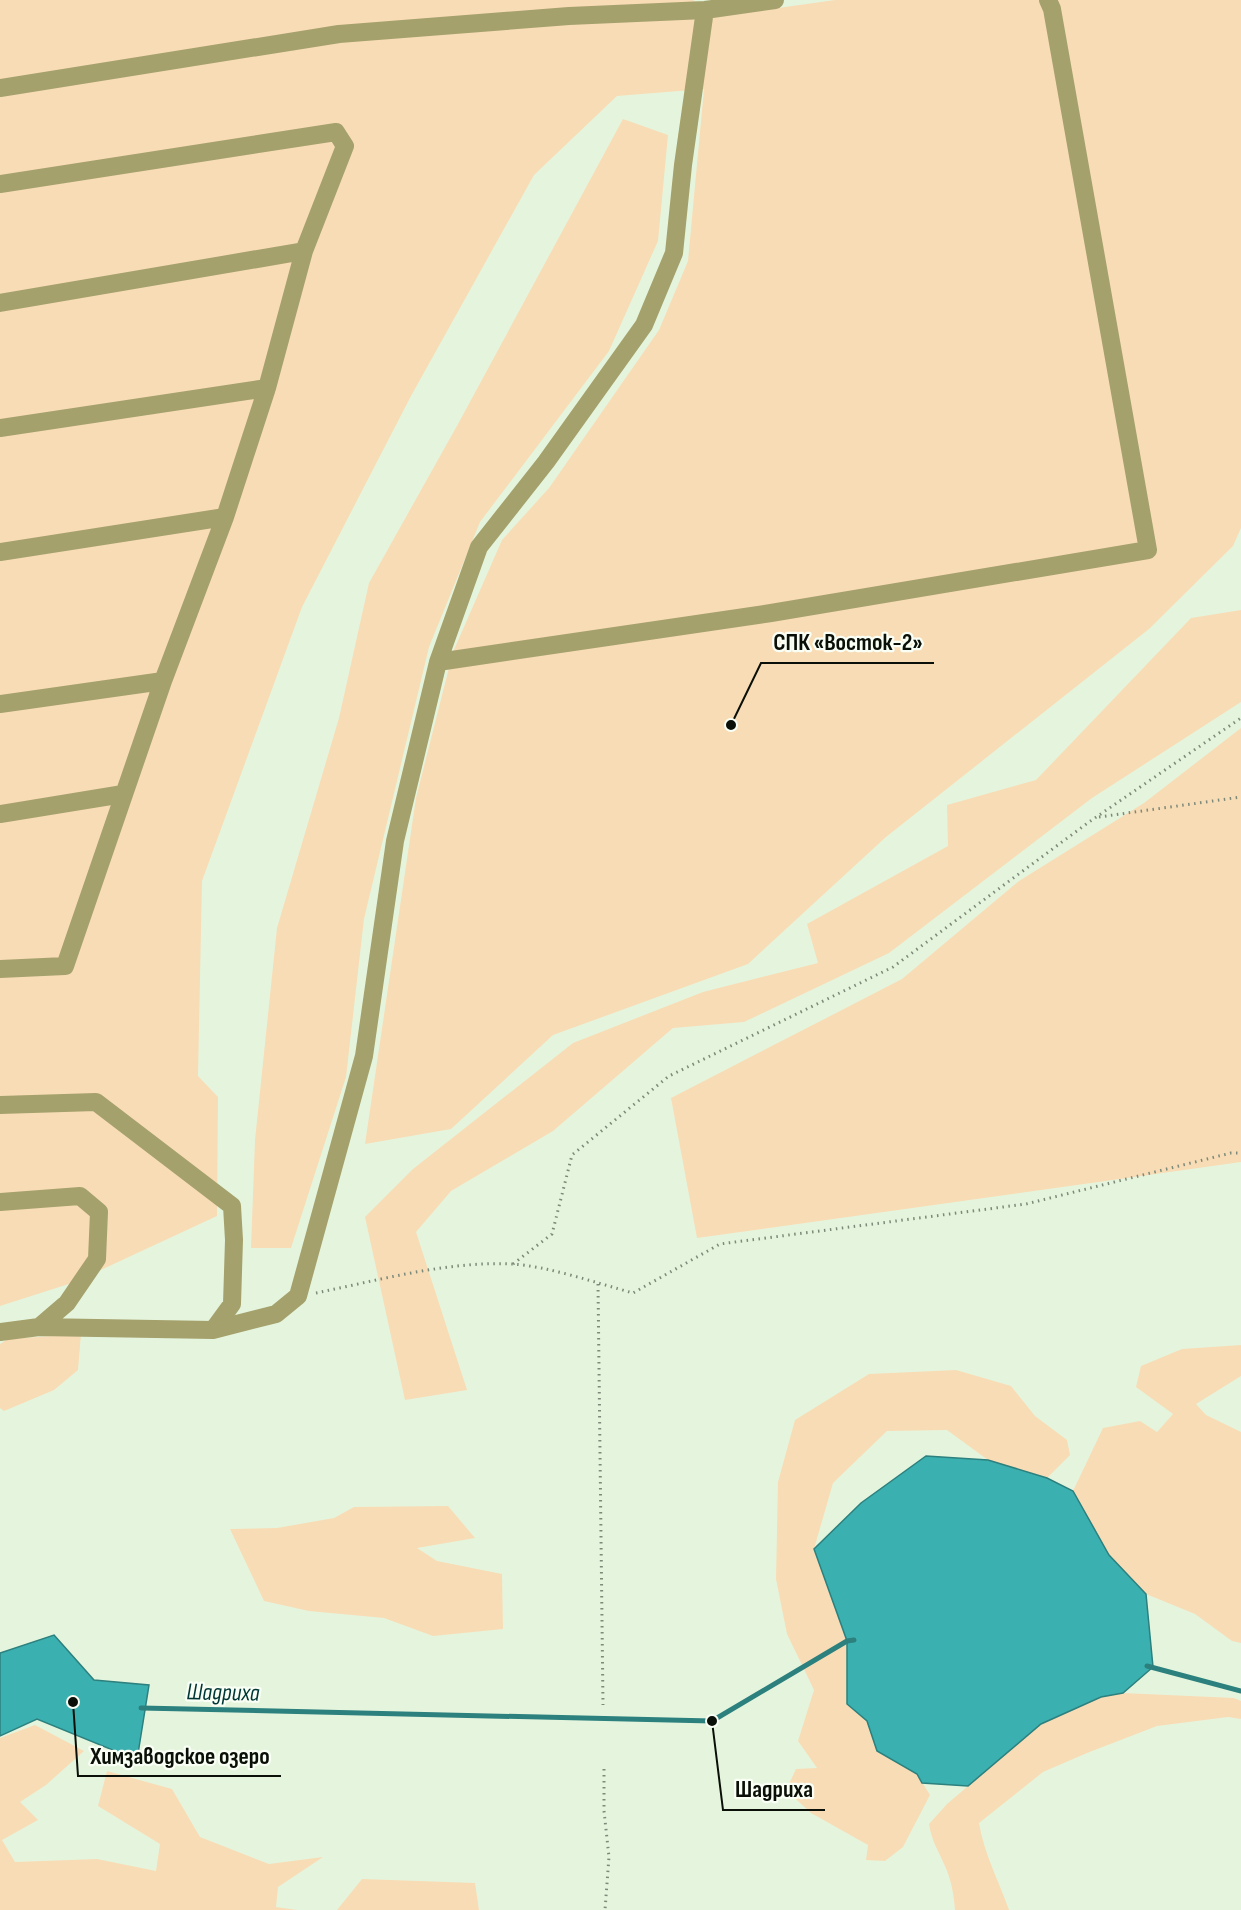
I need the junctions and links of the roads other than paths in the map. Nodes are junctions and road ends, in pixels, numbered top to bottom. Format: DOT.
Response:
graph roads {
  1 [pos="776,0"];
  2 [pos="1048,0"];
  3 [pos="705,10"];
  4 [pos="0,88"];
  5 [pos="0,184"];
  6 [pos="304,251"];
  7 [pos="0,303"];
  8 [pos="267,388"];
  9 [pos="0,428"];
  10 [pos="225,517"];
  11 [pos="0,552"];
  12 [pos="438,662"];
  13 [pos="163,681"];
  14 [pos="0,704"];
  15 [pos="123,794"];
  16 [pos="0,814"];
  17 [pos="0,969"];
  18 [pos="0,1105"];
  19 [pos="0,1202"];
  20 [pos="39,1327"];
  21 [pos="213,1330"];
  22 [pos="0,1332"];
  1 -- 3 [label="street"];
  2 -- 12 [label="street"];
  3 -- 4 [label="street"];
  3 -- 12 [label="street"];
  5 -- 6 [label="street"];
  6 -- 7 [label="street"];
  6 -- 8 [label="street"];
  8 -- 9 [label="street"];
  8 -- 10 [label="street"];
  10 -- 11 [label="street"];
  10 -- 13 [label="street"];
  12 -- 21 [label="street"];
  13 -- 14 [label="street"];
  13 -- 15 [label="street"];
  15 -- 16 [label="street"];
  15 -- 17 [label="street"];
  18 -- 21 [label="street"];
  19 -- 20 [label="street"];
  20 -- 21 [label="street"];
  20 -- 22 [label="street"];
}
